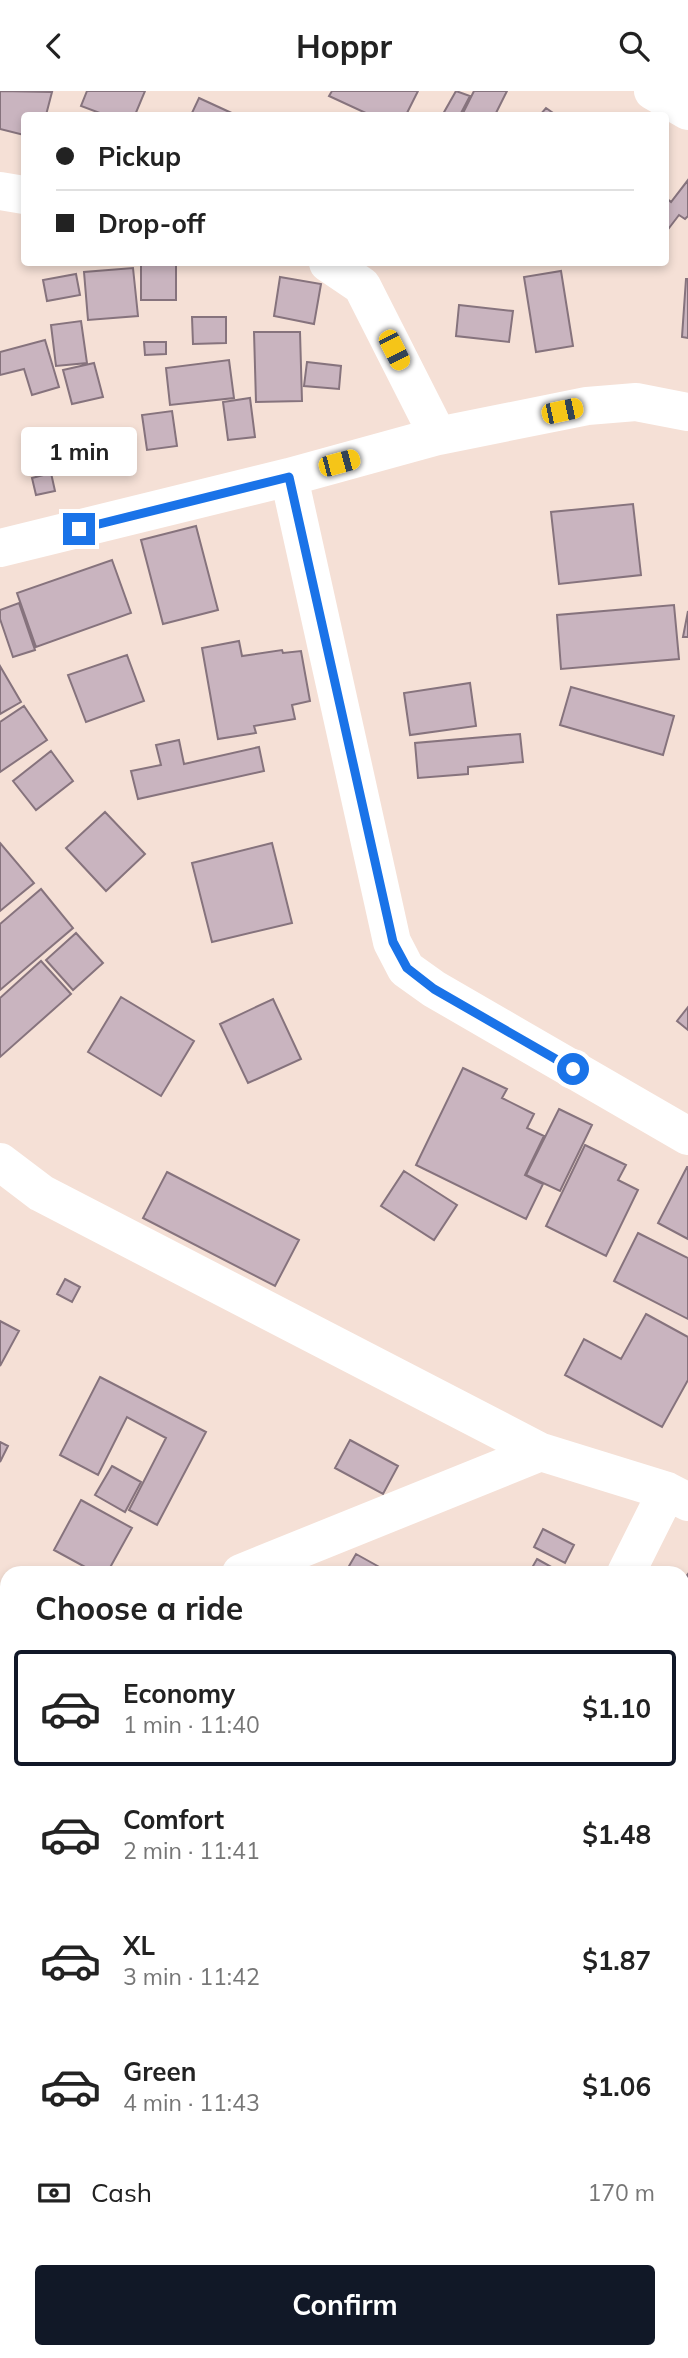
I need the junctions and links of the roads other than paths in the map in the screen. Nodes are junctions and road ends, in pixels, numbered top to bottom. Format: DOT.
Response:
graph roads {
  1 [pos="653,91"];
  2 [pos="688,111"];
  3 [pos="0,191"];
  4 [pos="21,194"];
  5 [pos="332,266"];
  6 [pos="688,412"];
  7 [pos="438,436"];
  8 [pos="289,477"];
  9 [pos="0,548"];
  10 [pos="688,1136"];
  11 [pos="0,1162"];
  12 [pos="541,1452"];
  13 [pos="678,1496"];
  14 [pos="258,1566"];
  15 [pos="631,1566"];
  1 -- 2 [label="street"];
  3 -- 4 [label="street"];
  5 -- 7 [label="street"];
  6 -- 7 [label="street"];
  7 -- 8 [label="street"];
  8 -- 9 [label="street"];
  8 -- 10 [label="street"];
  11 -- 12 [label="street"];
  12 -- 13 [label="street"];
  12 -- 14 [label="street"];
  13 -- 15 [label="street"];
}
